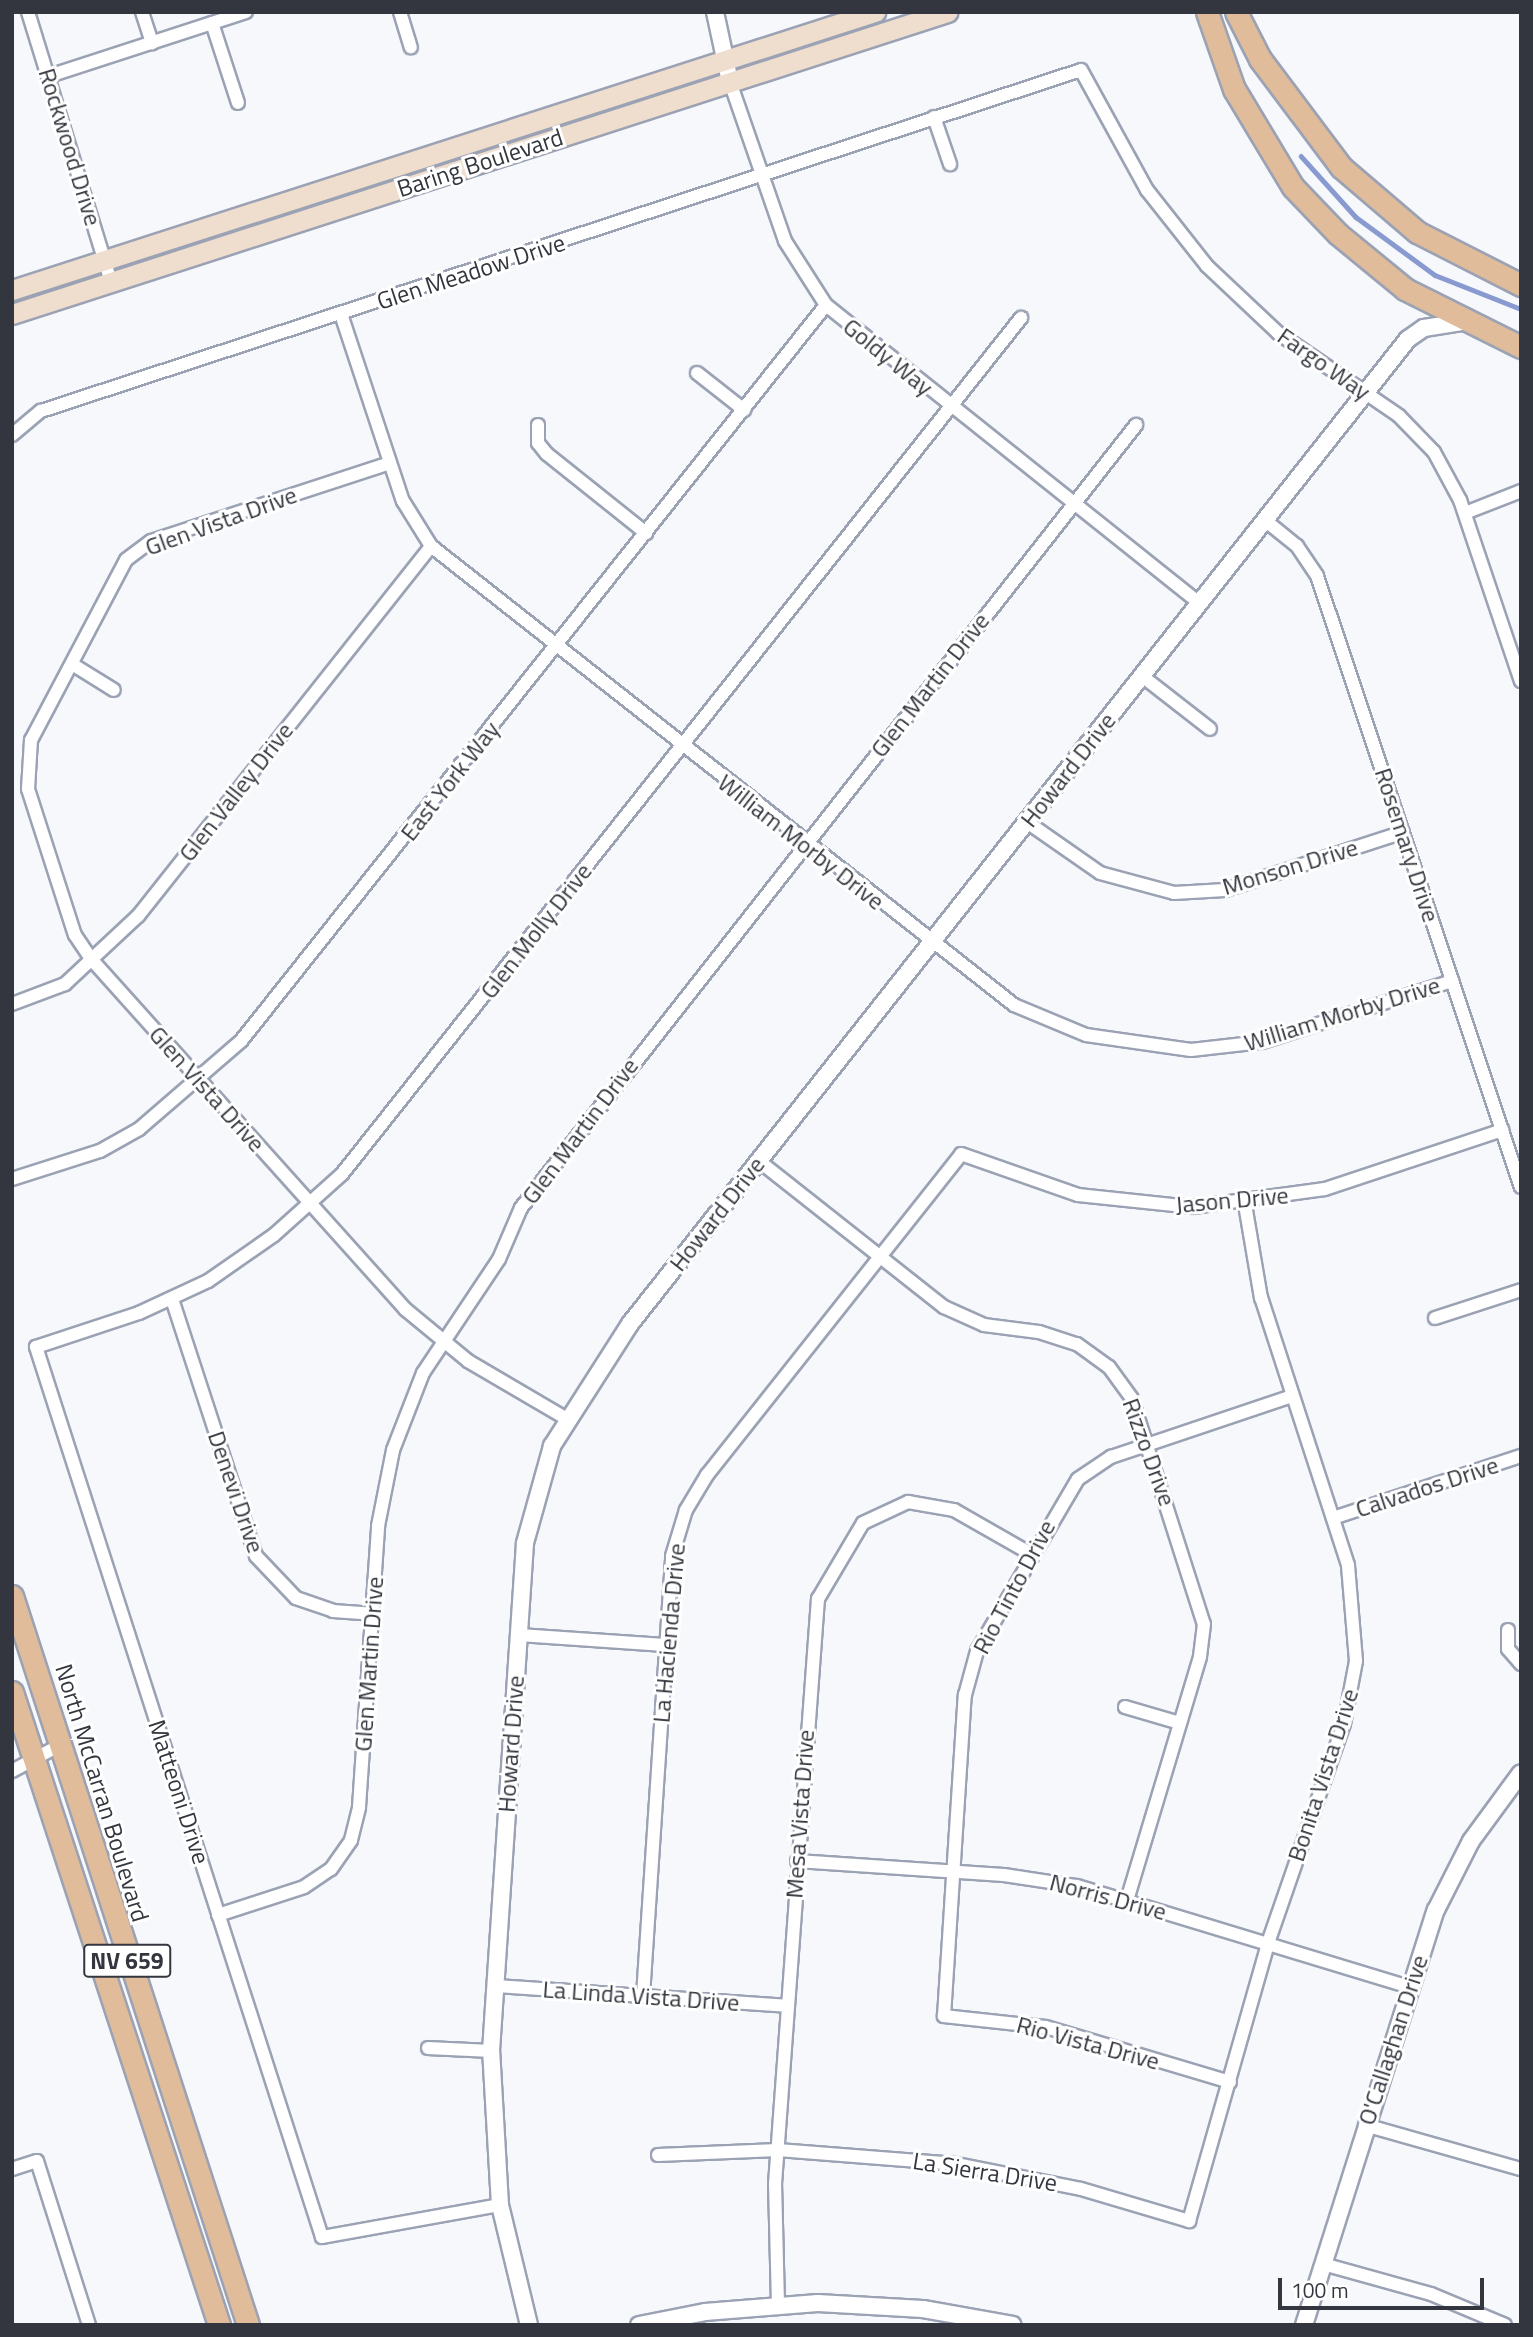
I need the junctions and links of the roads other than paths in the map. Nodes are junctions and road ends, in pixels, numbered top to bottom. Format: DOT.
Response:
graph roads {
  1 [pos="28,12"];
  2 [pos="142,12"];
  3 [pos="246,12"];
  4 [pos="400,12"];
  5 [pos="715,12"];
  6 [pos="875,12"];
  7 [pos="947,12"];
  8 [pos="1206,18"];
  9 [pos="1241,18"];
  10 [pos="212,23"];
  11 [pos="152,43"];
  12 [pos="411,47"];
  13 [pos="729,60"];
  14 [pos="1081,70"];
  15 [pos="49,76"];
  16 [pos="730,82"];
  17 [pos="238,103"];
  18 [pos="934,117"];
  19 [pos="950,164"];
  20 [pos="763,177"];
  21 [pos="105,261"];
  22 [pos="111,282"];
  23 [pos="1521,285"];
  24 [pos="12,290"];
  25 [pos="826,305"];
  26 [pos="12,314"];
  27 [pos="341,314"];
  28 [pos="1021,318"];
  29 [pos="1462,322"];
  30 [pos="1521,346"];
  31 [pos="697,373"];
  32 [pos="1365,394"];
  33 [pos="951,407"];
  34 [pos="744,410"];
  35 [pos="538,425"];
  36 [pos="1136,425"];
  37 [pos="12,435"];
  38 [pos="390,463"];
  39 [pos="1521,491"];
  40 [pos="1074,504"];
  41 [pos="1465,513"];
  42 [pos="1266,521"];
  43 [pos="646,533"];
  44 [pos="431,546"];
  45 [pos="1200,604"];
  46 [pos="555,648"];
  47 [pos="72,664"];
  48 [pos="1142,676"];
  49 [pos="1521,681"];
  50 [pos="114,690"];
  51 [pos="1210,729"];
  52 [pos="681,747"];
  53 [pos="1027,822"];
  54 [pos="1403,832"];
  55 [pos="805,845"];
  56 [pos="930,944"];
  57 [pos="92,960"];
  58 [pos="1452,981"];
  59 [pos="12,1004"];
  60 [pos="199,1080"];
  61 [pos="1502,1130"];
  62 [pos="961,1154"];
  63 [pos="759,1161"];
  64 [pos="12,1180"];
  65 [pos="1521,1187"];
  66 [pos="310,1204"];
  67 [pos="1245,1204"];
  68 [pos="880,1257"];
  69 [pos="1521,1290"];
  70 [pos="172,1300"];
  71 [pos="1435,1318"];
  72 [pos="441,1341"];
  73 [pos="36,1347"];
  74 [pos="1292,1396"];
  75 [pos="566,1419"];
  76 [pos="1149,1443"];
  77 [pos="1521,1456"];
  78 [pos="1333,1518"];
  79 [pos="1031,1554"];
  80 [pos="12,1596"];
  81 [pos="372,1614"];
  82 [pos="1508,1630"];
  83 [pos="519,1635"];
  84 [pos="666,1645"];
  85 [pos="1521,1664"];
  86 [pos="12,1692"];
  87 [pos="1125,1707"];
  88 [pos="1180,1723"];
  89 [pos="60,1745"];
  90 [pos="34,1759"];
  91 [pos="12,1771"];
  92 [pos="1521,1773"];
  93 [pos="797,1861"];
  94 [pos="954,1872"];
  95 [pos="1127,1900"];
  96 [pos="218,1915"];
  97 [pos="1268,1943"];
  98 [pos="495,1986"];
  99 [pos="1409,1987"];
  100 [pos="643,1996"];
  101 [pos="787,2006"];
  102 [pos="944,2016"];
  103 [pos="428,2048"];
  104 [pos="491,2051"];
  105 [pos="1230,2082"];
  106 [pos="1365,2125"];
  107 [pos="778,2150"];
  108 [pos="658,2155"];
  109 [pos="12,2169"];
  110 [pos="1521,2169"];
  111 [pos="500,2206"];
  112 [pos="1189,2221"];
  113 [pos="1323,2264"];
  114 [pos="778,2305"];
  115 [pos="86,2324"];
  116 [pos="219,2325"];
  117 [pos="248,2325"];
  118 [pos="529,2325"];
  119 [pos="639,2325"];
  120 [pos="1013,2325"];
  121 [pos="1304,2325"];
  122 [pos="1505,2325"];
  1 -- 15 [label="street, Rockwood Drive"];
  2 -- 11 [label="street"];
  3 -- 10 [label="street"];
  4 -- 12 [label="street"];
  5 -- 13 [label="street, Goldy Way"];
  6 -- 13 [label="main road, Baring Boulevard"];
  7 -- 16 [label="main road, Baring Boulevard"];
  8 -- 29 [label="main road"];
  9 -- 23 [label="main road"];
  10 -- 11 [label="street"];
  10 -- 17 [label="street"];
  11 -- 15 [label="street"];
  13 -- 16 [label="street, Goldy Way"];
  13 -- 21 [label="main road, Baring Boulevard"];
  14 -- 18 [label="street, Glen Meadow Drive"];
  14 -- 32 [label="street, Fargo Way"];
  15 -- 21 [label="street, Rockwood Drive"];
  16 -- 20 [label="street, Goldy Way"];
  16 -- 22 [label="main road, Baring Boulevard"];
  18 -- 19 [label="street"];
  18 -- 20 [label="street, Glen Meadow Drive"];
  20 -- 25 [label="street, Goldy Way"];
  20 -- 27 [label="street, Glen Meadow Drive"];
  21 -- 22 [label="street, Rockwood Drive"];
  21 -- 24 [label="main road, Baring Boulevard"];
  22 -- 26 [label="main road, Baring Boulevard"];
  25 -- 33 [label="street, Goldy Way"];
  25 -- 34 [label="street, East York Way"];
  27 -- 37 [label="street, Glen Meadow Drive"];
  27 -- 38 [label="street, William Morby Drive"];
  28 -- 33 [label="street, Glen Molly Drive"];
  29 -- 30 [label="main road"];
  29 -- 32 [label="street, Howard Drive"];
  31 -- 34 [label="street"];
  32 -- 41 [label="street, Fargo Way"];
  32 -- 42 [label="street, Howard Drive"];
  33 -- 40 [label="street, Goldy Way"];
  33 -- 52 [label="street, Glen Molly Drive"];
  34 -- 43 [label="street, East York Way"];
  35 -- 43 [label="street"];
  36 -- 40 [label="street, Glen Martin Drive"];
  38 -- 44 [label="street, William Morby Drive"];
  38 -- 47 [label="street, Glen Vista Drive"];
  39 -- 41 [label="street"];
  40 -- 45 [label="street, Goldy Way"];
  40 -- 55 [label="street, Glen Martin Drive"];
  41 -- 49 [label="street, Fargo Way"];
  42 -- 45 [label="street, Howard Drive"];
  42 -- 54 [label="street, Rosemary Drive"];
  43 -- 46 [label="street, East York Way"];
  44 -- 46 [label="street, William Morby Drive"];
  44 -- 57 [label="street, Glen Valley Drive"];
  45 -- 48 [label="street, Howard Drive"];
  46 -- 52 [label="street, William Morby Drive"];
  46 -- 60 [label="street, East York Way"];
  47 -- 50 [label="street"];
  47 -- 57 [label="street, Glen Vista Drive"];
  48 -- 51 [label="street"];
  48 -- 53 [label="street, Howard Drive"];
  52 -- 55 [label="street, William Morby Drive"];
  52 -- 66 [label="street, Glen Molly Drive"];
  53 -- 54 [label="street, Monson Drive"];
  53 -- 56 [label="street, Howard Drive"];
  54 -- 58 [label="street, Rosemary Drive"];
  55 -- 56 [label="street, William Morby Drive"];
  55 -- 72 [label="street, Glen Martin Drive"];
  56 -- 58 [label="street, William Morby Drive"];
  56 -- 63 [label="street, Howard Drive"];
  57 -- 59 [label="street, Glen Valley Drive"];
  57 -- 60 [label="street, Glen Vista Drive"];
  58 -- 61 [label="street, Rosemary Drive"];
  60 -- 64 [label="street, East York Way"];
  60 -- 66 [label="street, Glen Vista Drive"];
  61 -- 65 [label="street, Rosemary Drive"];
  61 -- 67 [label="street, Jason Drive"];
  62 -- 67 [label="street, Jason Drive"];
  62 -- 68 [label="street, La Hacienda Drive"];
  63 -- 68 [label="street, Rizzo Drive"];
  63 -- 75 [label="street, Howard Drive"];
  66 -- 70 [label="street, Glen Molly Drive"];
  66 -- 72 [label="street, Glen Vista Drive"];
  67 -- 74 [label="street, Bonita Vista Drive"];
  68 -- 76 [label="street, Rizzo Drive"];
  68 -- 84 [label="street, La Hacienda Drive"];
  69 -- 71 [label="street"];
  70 -- 73 [label="street, Glen Molly Drive"];
  70 -- 81 [label="street, Denevi Drive"];
  72 -- 75 [label="street, Glen Vista Drive"];
  72 -- 81 [label="street, Glen Martin Drive"];
  73 -- 96 [label="street, Matteoni Drive"];
  74 -- 76 [label="street, Rio Tinto Drive"];
  74 -- 78 [label="street, Bonita Vista Drive"];
  75 -- 83 [label="street, Howard Drive"];
  76 -- 79 [label="street, Rio Tinto Drive"];
  76 -- 88 [label="street, Rizzo Drive"];
  77 -- 78 [label="street, Calvados Drive"];
  78 -- 97 [label="street, Bonita Vista Drive"];
  79 -- 93 [label="street, Mesa Vista Drive"];
  79 -- 94 [label="street, Rio Tinto Drive"];
  80 -- 89 [label="main road, North McCarran Boulevard / NV 659"];
  81 -- 96 [label="street, Glen Martin Drive"];
  82 -- 85 [label="street"];
  83 -- 84 [label="street"];
  83 -- 98 [label="street, Howard Drive"];
  84 -- 100 [label="street, La Hacienda Drive"];
  86 -- 90 [label="main road, NV 659"];
  87 -- 88 [label="street"];
  88 -- 95 [label="street, Rizzo Drive"];
  89 -- 90 [label="street"];
  89 -- 117 [label="main road, North McCarran Boulevard / NV 659"];
  90 -- 91 [label="street"];
  90 -- 116 [label="main road, NV 659"];
  92 -- 99 [label="street, O'Callaghan Drive"];
  93 -- 94 [label="street, Norris Drive"];
  93 -- 101 [label="street, Mesa Vista Drive"];
  94 -- 95 [label="street, Norris Drive"];
  94 -- 102 [label="street, Rio Tinto Drive"];
  95 -- 97 [label="street, Norris Drive"];
  96 -- 111 [label="street, Matteoni Drive"];
  97 -- 99 [label="street, Norris Drive"];
  97 -- 105 [label="street, Bonita Vista Drive"];
  98 -- 100 [label="street, La Linda Vista Drive"];
  98 -- 104 [label="street, Howard Drive"];
  99 -- 106 [label="street, O'Callaghan Drive"];
  100 -- 101 [label="street, La Linda Vista Drive"];
  101 -- 107 [label="street, Mesa Vista Drive"];
  102 -- 105 [label="street, Rio Vista Drive"];
  103 -- 104 [label="street"];
  104 -- 111 [label="street, Howard Drive"];
  105 -- 112 [label="street, Bonita Vista Drive"];
  106 -- 110 [label="street"];
  106 -- 113 [label="street, O'Callaghan Drive"];
  107 -- 108 [label="street, La Sierra Drive"];
  107 -- 112 [label="street, La Sierra Drive"];
  107 -- 114 [label="street, Mesa Vista Drive"];
  109 -- 115 [label="street"];
  111 -- 118 [label="street, Howard Drive"];
  113 -- 121 [label="street, O'Callaghan Drive"];
  113 -- 122 [label="street"];
  114 -- 119 [label="street"];
  114 -- 120 [label="street"];
}
